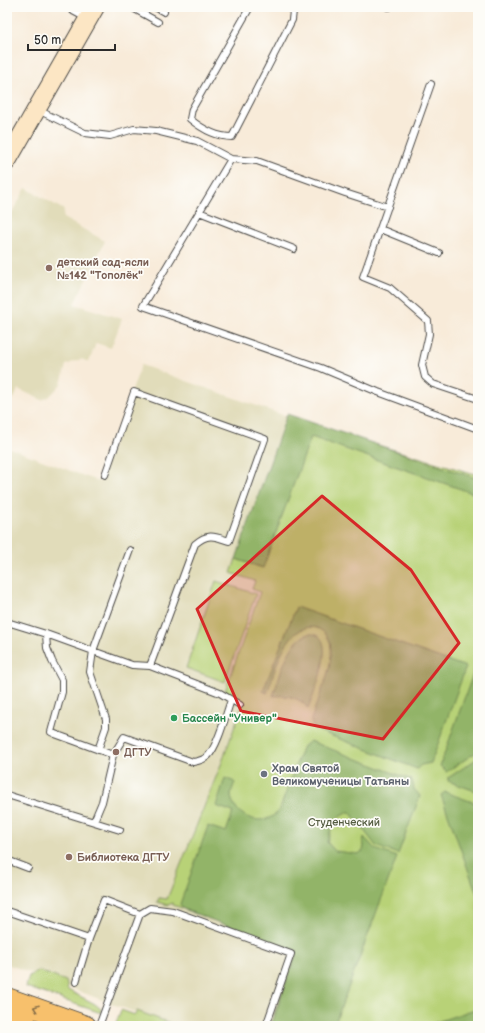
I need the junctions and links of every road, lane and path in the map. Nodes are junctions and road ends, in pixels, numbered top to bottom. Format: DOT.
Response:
graph roads {
  1 [pos="131,7"];
  2 [pos="155,7"];
  3 [pos="250,7"];
  4 [pos="290,7"];
  5 [pos="87,10"];
  6 [pos="164,12"];
  7 [pos="158,22"];
  8 [pos="431,84"];
  9 [pos="37,110"];
  10 [pos="231,158"];
  11 [pos="7,162"];
  12 [pos="388,207"];
  13 [pos="199,212"];
  14 [pos="380,229"];
  15 [pos="294,249"];
  16 [pos="439,253"];
  17 [pos="478,399"];
  18 [pos="478,429"];
  19 [pos="105,475"];
  20 [pos="130,550"];
  21 [pos="7,622"];
  22 [pos="46,634"];
  23 [pos="93,652"];
  24 [pos="150,666"];
  25 [pos="231,700"];
  26 [pos="240,705"];
  27 [pos="98,750"];
  28 [pos="113,755"];
  29 [pos="7,795"];
  30 [pos="94,821"];
  31 [pos="120,830"];
  32 [pos="7,860"];
  33 [pos="28,868"];
  34 [pos="7,911"];
  35 [pos="140,914"];
  36 [pos="89,939"];
  37 [pos="76,982"];
  38 [pos="7,998"];
  39 [pos="7,1019"];
  40 [pos="28,1026"];
  41 [pos="86,1026"];
  42 [pos="99,1026"];
  43 [pos="266,1026"];
  1 -- 7 [label="lane"];
  2 -- 6 [label="lane"];
  3 -- 4 [label="lane"];
  5 -- 9 [label="main road"];
  8 -- 12 [label="lane"];
  9 -- 10 [label="lane"];
  9 -- 11 [label="main road"];
  10 -- 12 [label="lane"];
  10 -- 13 [label="lane"];
  12 -- 14 [label="lane"];
  13 -- 15 [label="lane"];
  13 -- 18 [label="lane"];
  14 -- 16 [label="lane"];
  14 -- 17 [label="lane"];
  19 -- 24 [label="lane"];
  20 -- 23 [label="lane"];
  21 -- 22 [label="lane"];
  22 -- 23 [label="lane"];
  22 -- 27 [label="lane"];
  23 -- 24 [label="lane"];
  23 -- 27 [label="lane"];
  24 -- 25 [label="lane"];
  25 -- 26 [label="lane"];
  25 -- 28 [label="lane"];
  27 -- 28 [label="lane"];
  28 -- 30 [label="lane"];
  29 -- 30 [label="lane"];
  30 -- 31 [label="lane"];
  32 -- 33 [label="lane"];
  34 -- 36 [label="lane"];
  35 -- 36 [label="lane"];
  35 -- 42 [label="lane"];
  35 -- 43 [label="lane"];
  36 -- 37 [label="lane"];
  41 -- 38 [label="main road, one-way"];
  39 -- 40 [label="main road"];
}
